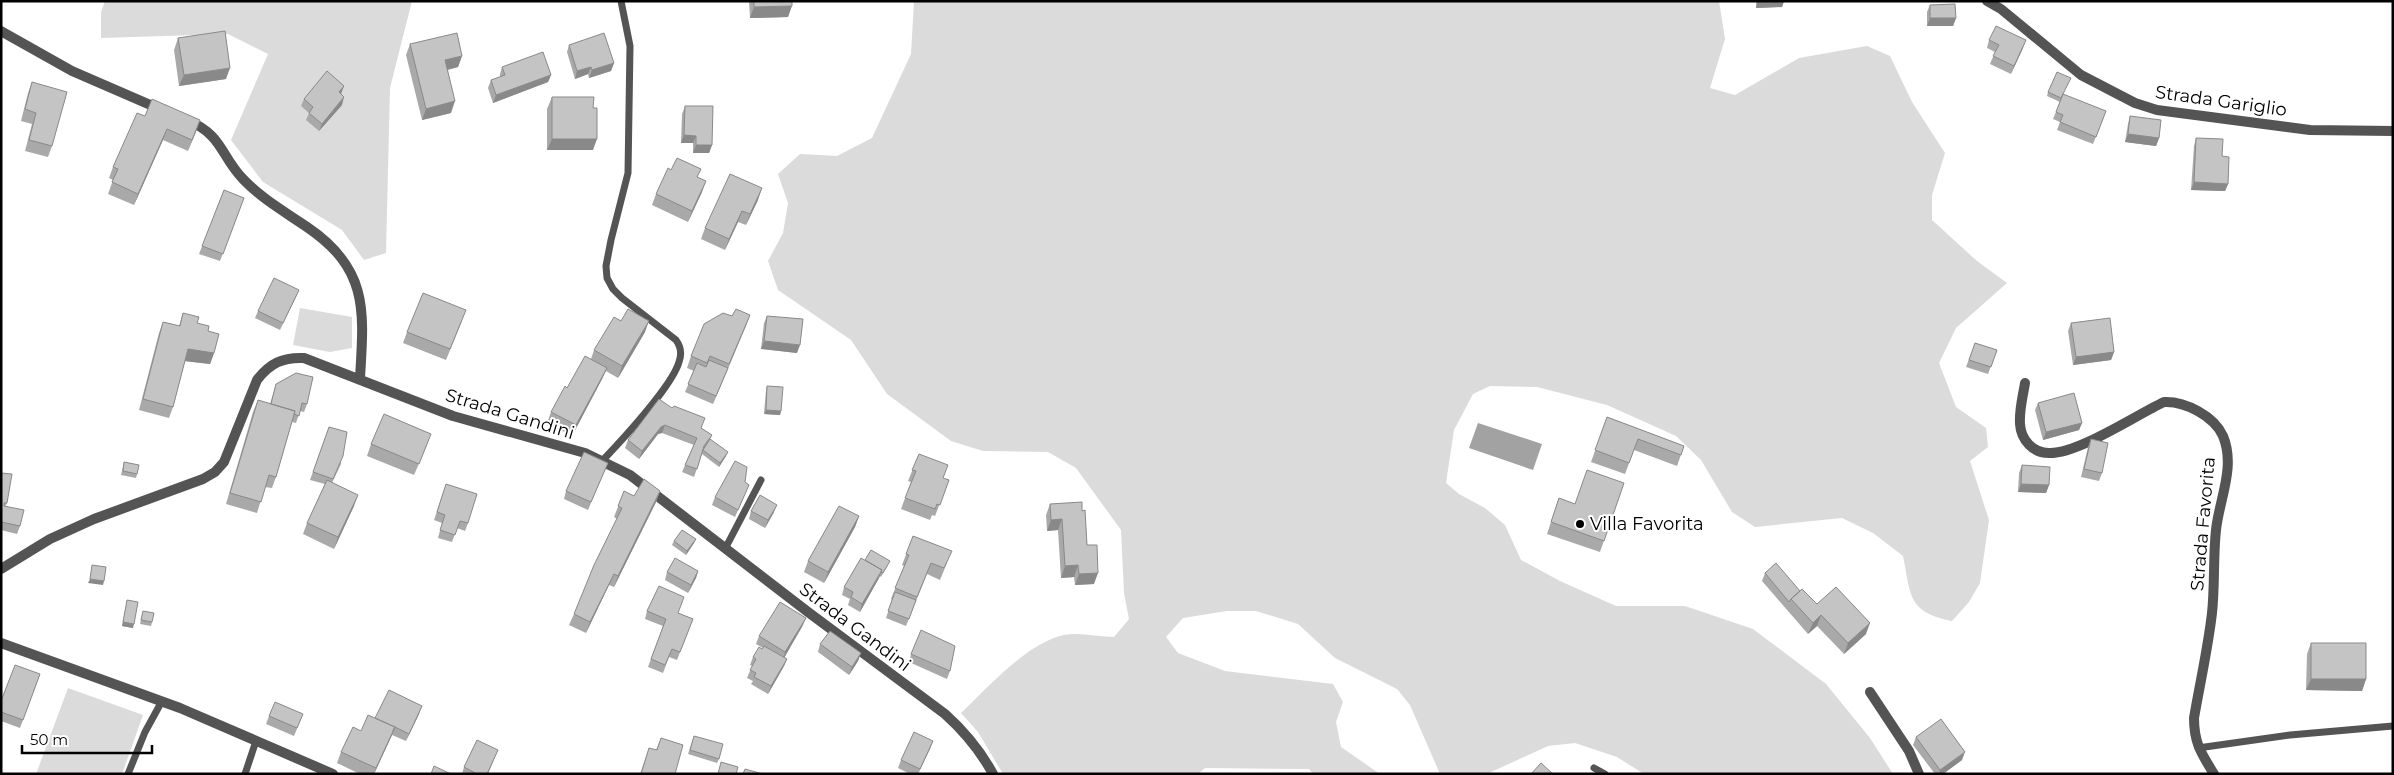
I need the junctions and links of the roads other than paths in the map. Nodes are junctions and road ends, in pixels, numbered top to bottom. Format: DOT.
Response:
graph roads {
  1 [pos="621,1"];
  2 [pos="1987,1"];
  3 [pos="1,31"];
  4 [pos="2393,131"];
  5 [pos="360,378"];
  6 [pos="2026,383"];
  7 [pos="603,460"];
  8 [pos="761,480"];
  9 [pos="726,547"];
  10 [pos="1,570"];
  11 [pos="1,644"];
  12 [pos="1870,692"];
  13 [pos="162,701"];
  14 [pos="2393,726"];
  15 [pos="256,741"];
  16 [pos="2198,748"];
  17 [pos="1594,768"];
  18 [pos="128,774"];
  19 [pos="245,774"];
  20 [pos="333,774"];
  21 [pos="994,774"];
  22 [pos="1604,774"];
  23 [pos="1919,774"];
  24 [pos="2214,774"];
  1 -- 7 [label="lane"];
  2 -- 4 [label="street, Strada Gariglio"];
  3 -- 5 [label="street"];
  5 -- 7 [label="street, Strada Gandini"];
  5 -- 10 [label="street, Strada Gandini"];
  6 -- 16 [label="street, Strada Favorita"];
  7 -- 9 [label="street, Strada Gandini"];
  8 -- 9 [label="lane"];
  9 -- 21 [label="street, Strada Gandini"];
  11 -- 13 [label="street"];
  12 -- 23 [label="street"];
  13 -- 15 [label="street"];
  13 -- 18 [label="lane"];
  14 -- 16 [label="lane"];
  15 -- 19 [label="lane"];
  15 -- 20 [label="street"];
  16 -- 24 [label="street, Strada Favorita"];
  17 -- 22 [label="lane"];
}
